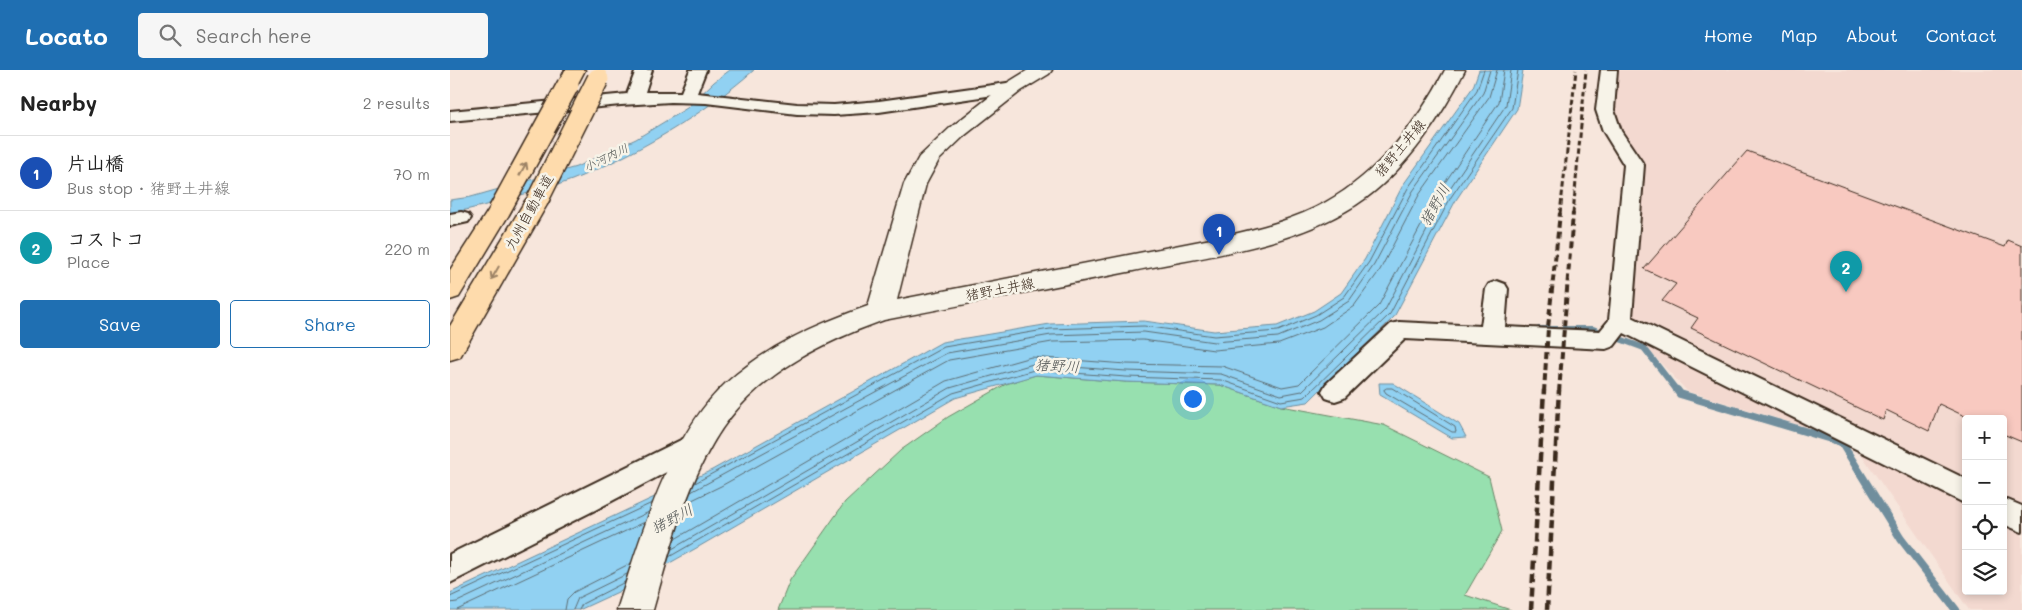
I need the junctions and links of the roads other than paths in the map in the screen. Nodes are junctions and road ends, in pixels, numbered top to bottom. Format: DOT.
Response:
graph roads {
  1 [pos="644,70"];
  2 [pos="698,70"];
  3 [pos="1042,70"];
  4 [pos="1456,70"];
  5 [pos="1609,70"];
  6 [pos="600,74"];
  7 [pos="572,77"];
  8 [pos="1014,87"];
  9 [pos="687,97"];
  10 [pos="634,98"];
  11 [pos="450,116"];
  12 [pos="1497,289"];
  13 [pos="450,291"];
  14 [pos="880,312"];
  15 [pos="1620,321"];
  16 [pos="1492,335"];
  17 [pos="450,350"];
  18 [pos="1335,391"];
  19 [pos="693,452"];
  20 [pos="1962,490"];
  21 [pos="2007,512"];
  22 [pos="2022,520"];
  23 [pos="450,569"];
  24 [pos="638,600"];
  1 -- 10 [label="street"];
  2 -- 9 [label="street"];
  3 -- 8 [label="main road"];
  4 -- 14 [label="main road, 猪野土井線"];
  5 -- 15 [label="street"];
  6 -- 17 [label="highway, 九州自動車道, one-way, bridge"];
  13 -- 7 [label="highway, 九州自動車道, one-way, bridge"];
  8 -- 9 [label="street"];
  8 -- 14 [label="main road"];
  9 -- 10 [label="street"];
  10 -- 11 [label="street"];
  12 -- 16 [label="street"];
  14 -- 19 [label="main road, 猪野土井線"];
  15 -- 16 [label="street"];
  15 -- 20 [label="street"];
  16 -- 18 [label="street"];
  19 -- 23 [label="street"];
  19 -- 24 [label="main road, 猪野土井線"];
  21 -- 22 [label="street"];
}
